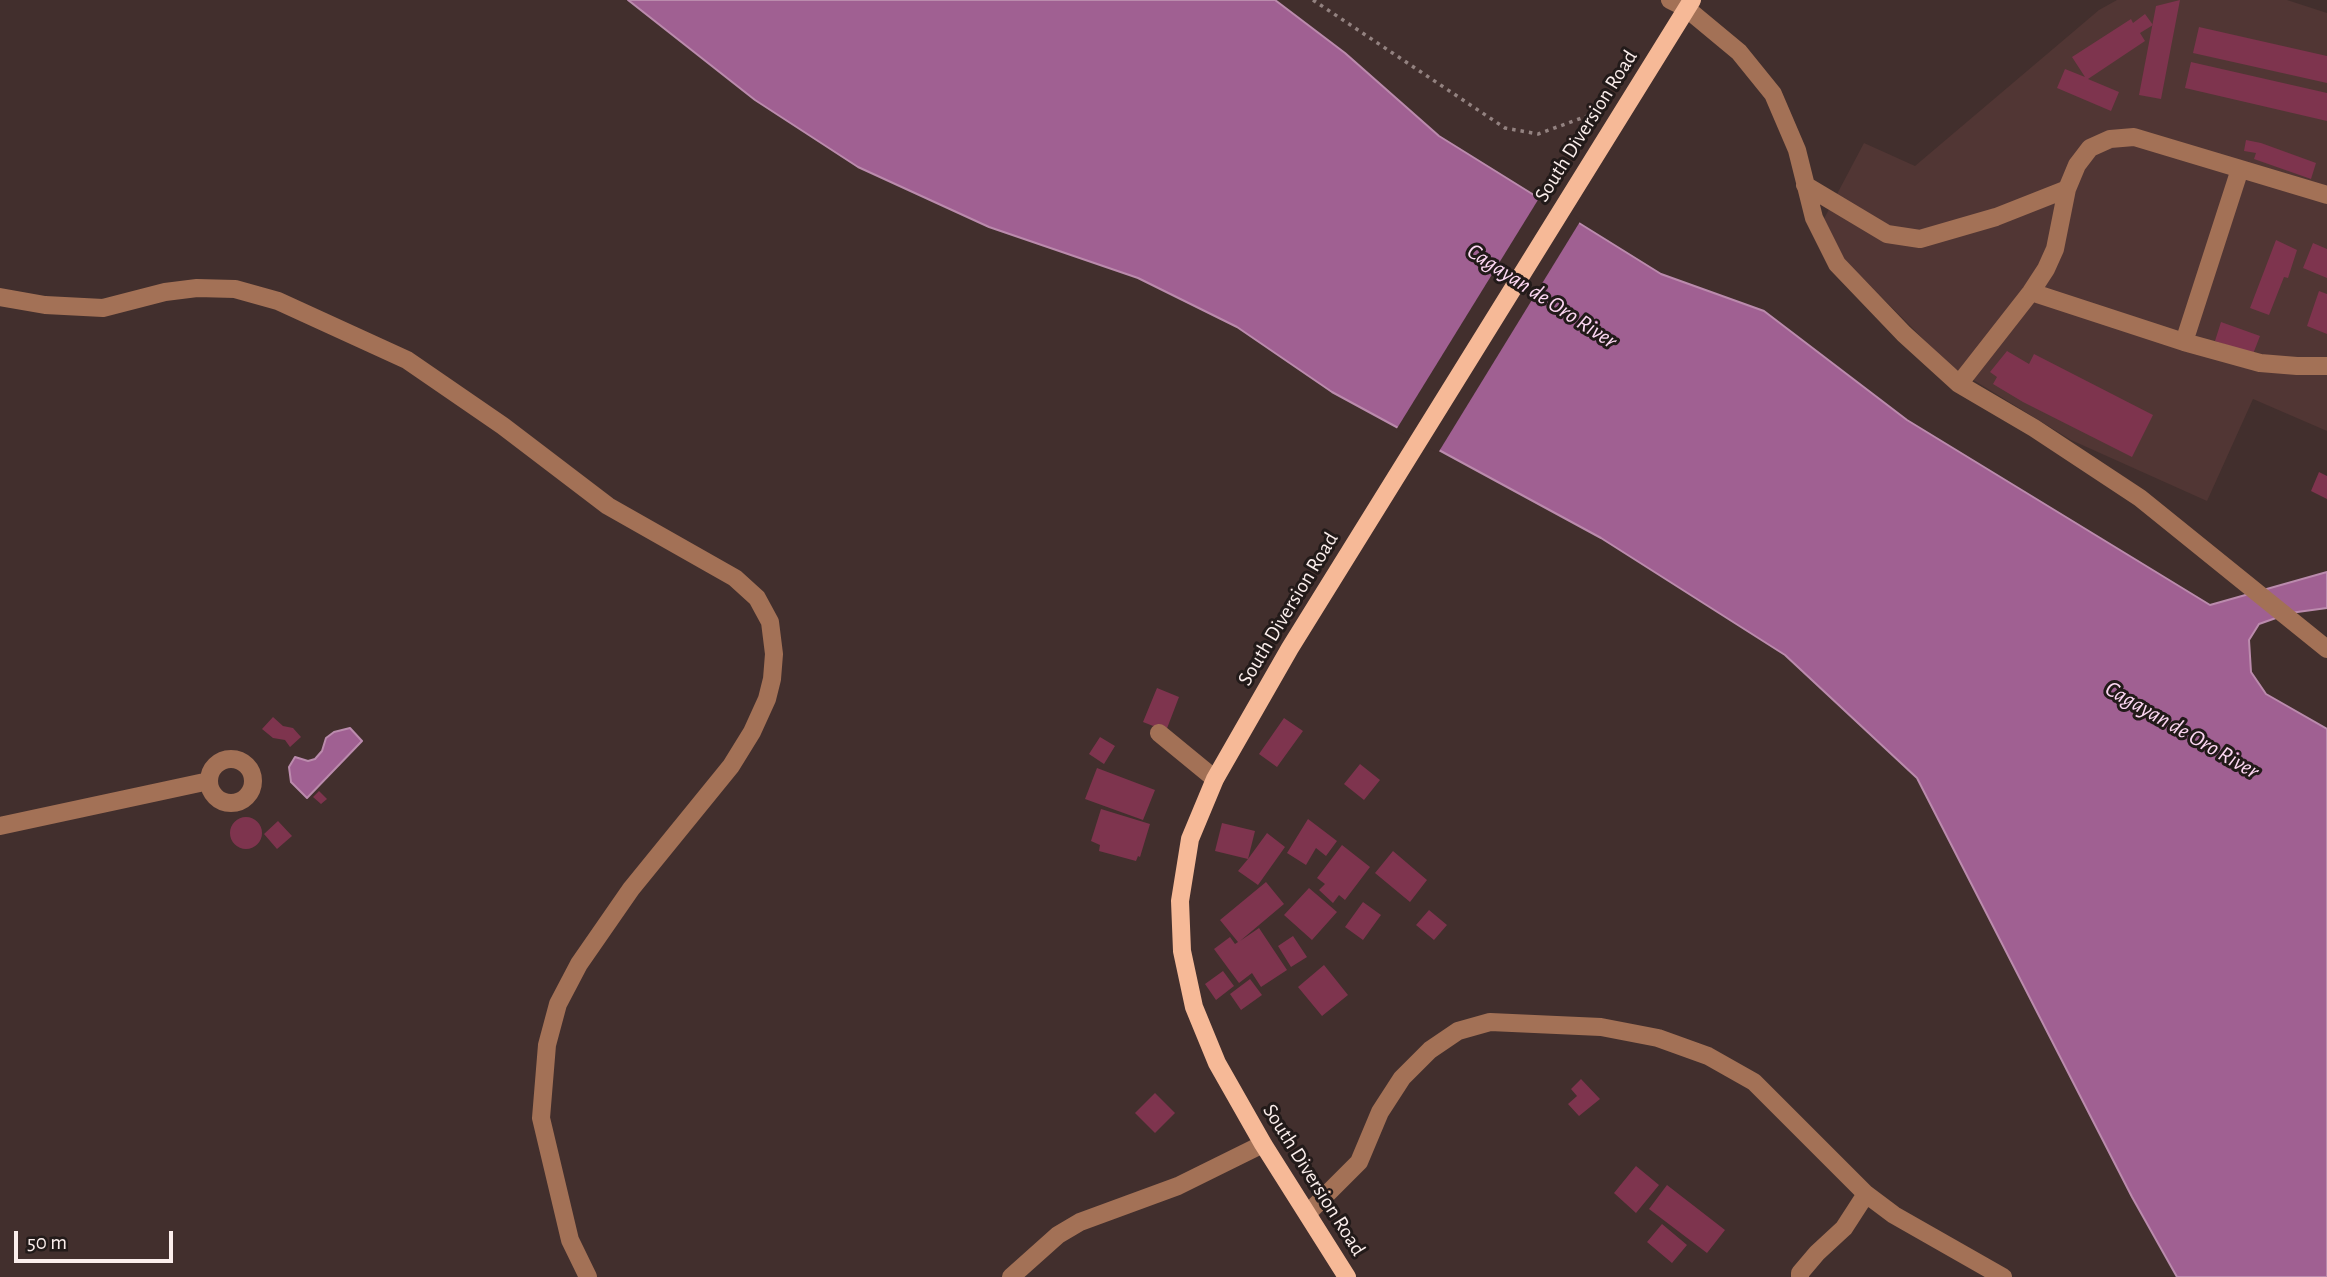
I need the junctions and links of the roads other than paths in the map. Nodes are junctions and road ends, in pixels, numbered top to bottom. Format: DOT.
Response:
graph roads {
  1 [pos="1670,0"];
  2 [pos="1689,4"];
  3 [pos="2240,169"];
  4 [pos="1805,185"];
  5 [pos="2067,189"];
  6 [pos="2327,195"];
  7 [pos="2031,292"];
  8 [pos="0,297"];
  9 [pos="2184,342"];
  10 [pos="2327,366"];
  11 [pos="1959,384"];
  12 [pos="2327,649"];
  13 [pos="1159,733"];
  14 [pos="1215,779"];
  15 [pos="209,781"];
  16 [pos="0,825"];
  17 [pos="1263,1144"];
  18 [pos="1866,1194"];
  19 [pos="1308,1213"];
  20 [pos="588,1277"];
  21 [pos="1011,1277"];
  22 [pos="1347,1277"];
  23 [pos="1800,1277"];
  24 [pos="2003,1277"];
  1 -- 2 [label="street"];
  2 -- 4 [label="street"];
  2 -- 14 [label="main road, South Diversion Road"];
  3 -- 5 [label="street"];
  3 -- 6 [label="street"];
  3 -- 9 [label="street"];
  4 -- 5 [label="street"];
  4 -- 11 [label="street"];
  5 -- 7 [label="street"];
  7 -- 9 [label="street"];
  7 -- 11 [label="street"];
  8 -- 20 [label="street"];
  9 -- 10 [label="street"];
  11 -- 12 [label="street"];
  13 -- 14 [label="street"];
  14 -- 17 [label="main road, South Diversion Road"];
  15 -- 16 [label="street"];
  17 -- 19 [label="main road, South Diversion Road"];
  17 -- 21 [label="street"];
  18 -- 19 [label="street"];
  18 -- 23 [label="street"];
  18 -- 24 [label="street"];
  19 -- 22 [label="main road, South Diversion Road"];
}
